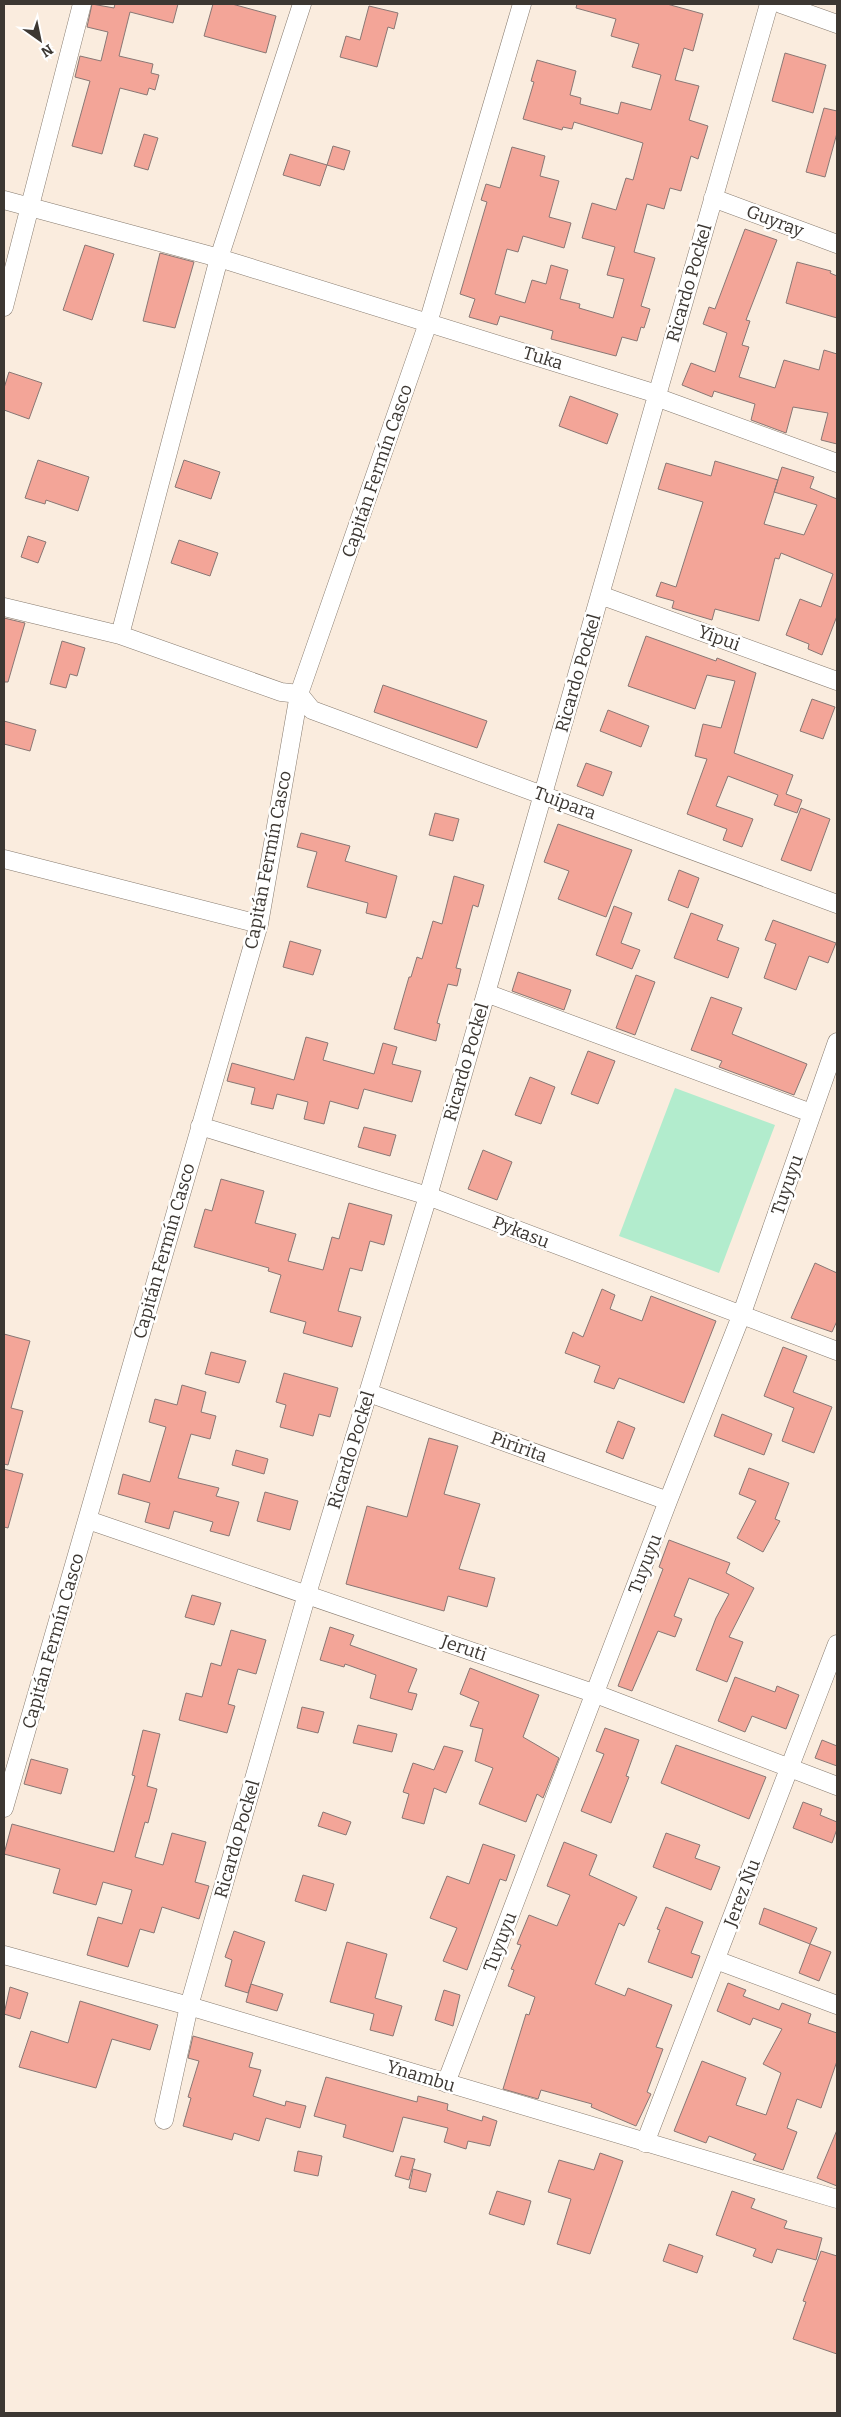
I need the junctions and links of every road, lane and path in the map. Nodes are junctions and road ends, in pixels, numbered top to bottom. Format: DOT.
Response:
graph roads {
  1 [pos="82,4"];
  2 [pos="302,4"];
  3 [pos="522,4"];
  4 [pos="769,4"];
  5 [pos="781,4"];
  6 [pos="837,24"];
  7 [pos="713,198"];
  8 [pos="4,200"];
  9 [pos="29,208"];
  10 [pos="837,244"];
  11 [pos="220,258"];
  12 [pos="4,307"];
  13 [pos="428,322"];
  14 [pos="657,395"];
  15 [pos="837,463"];
  16 [pos="600,595"];
  17 [pos="4,607"];
  18 [pos="120,635"];
  19 [pos="837,681"];
  20 [pos="299,694"];
  21 [pos="543,794"];
  22 [pos="4,859"];
  23 [pos="837,904"];
  24 [pos="259,924"];
  25 [pos="486,993"];
  26 [pos="837,1042"];
  27 [pos="812,1113"];
  28 [pos="200,1126"];
  29 [pos="428,1196"];
  30 [pos="741,1316"];
  31 [pos="837,1351"];
  32 [pos="369,1393"];
  33 [pos="668,1501"];
  34 [pos="88,1520"];
  35 [pos="307,1594"];
  36 [pos="837,1644"];
  37 [pos="596,1694"];
  38 [pos="790,1769"];
  39 [pos="837,1786"];
  40 [pos="4,1808"];
  41 [pos="4,1955"];
  42 [pos="716,1960"];
  43 [pos="837,2005"];
  44 [pos="189,2006"];
  45 [pos="446,2083"];
  46 [pos="164,2120"];
  47 [pos="645,2143"];
  48 [pos="837,2199"];
  1 -- 9 [label="street"];
  2 -- 11 [label="street"];
  3 -- 13 [label="street, Capitán Fermín Casco"];
  4 -- 7 [label="street, Ricardo Pockel"];
  5 -- 6 [label="street"];
  7 -- 10 [label="street, Guyray"];
  7 -- 14 [label="street, Ricardo Pockel"];
  8 -- 9 [label="street, Tuka"];
  9 -- 11 [label="street, Tuka"];
  9 -- 12 [label="street"];
  11 -- 13 [label="street, Tuka"];
  11 -- 18 [label="street"];
  13 -- 14 [label="street, Tuka"];
  13 -- 20 [label="street, Capitán Fermín Casco"];
  14 -- 15 [label="street, Tuka"];
  14 -- 16 [label="street, Ricardo Pockel"];
  16 -- 19 [label="street, Yipui"];
  16 -- 21 [label="street, Ricardo Pockel"];
  17 -- 18 [label="street"];
  18 -- 20 [label="street"];
  20 -- 21 [label="street, Tuipara"];
  20 -- 24 [label="street, Capitán Fermín Casco"];
  21 -- 23 [label="street, Tuipara"];
  21 -- 25 [label="street, Ricardo Pockel"];
  22 -- 24 [label="street"];
  24 -- 28 [label="street, Capitán Fermín Casco"];
  25 -- 27 [label="street"];
  25 -- 29 [label="street, Ricardo Pockel"];
  26 -- 27 [label="street, Tuyuyu"];
  27 -- 30 [label="street, Tuyuyu"];
  28 -- 29 [label="street, Pykasu"];
  28 -- 34 [label="street, Capitán Fermín Casco"];
  29 -- 30 [label="street, Pykasu"];
  29 -- 32 [label="street, Ricardo Pockel"];
  30 -- 31 [label="street, Pykasu"];
  30 -- 33 [label="street, Tuyuyu"];
  32 -- 33 [label="street, Piririta"];
  32 -- 35 [label="street, Ricardo Pockel"];
  33 -- 37 [label="street, Tuyuyu"];
  34 -- 35 [label="street, Jeruti"];
  34 -- 40 [label="street, Capitán Fermín Casco"];
  35 -- 37 [label="street, Jeruti"];
  35 -- 44 [label="street, Ricardo Pockel"];
  36 -- 38 [label="street, Jerez Ñu"];
  37 -- 38 [label="street, Jeruti"];
  37 -- 45 [label="street, Tuyuyu"];
  38 -- 39 [label="street, Jeruti"];
  38 -- 42 [label="street, Jerez Ñu"];
  41 -- 44 [label="street, Ynambu"];
  42 -- 43 [label="street"];
  42 -- 47 [label="street, Jerez Ñu"];
  44 -- 45 [label="street, Ynambu"];
  44 -- 46 [label="street, Ricardo Pockel"];
  45 -- 47 [label="street, Ynambu"];
  47 -- 48 [label="street, Ynambu"];
}
